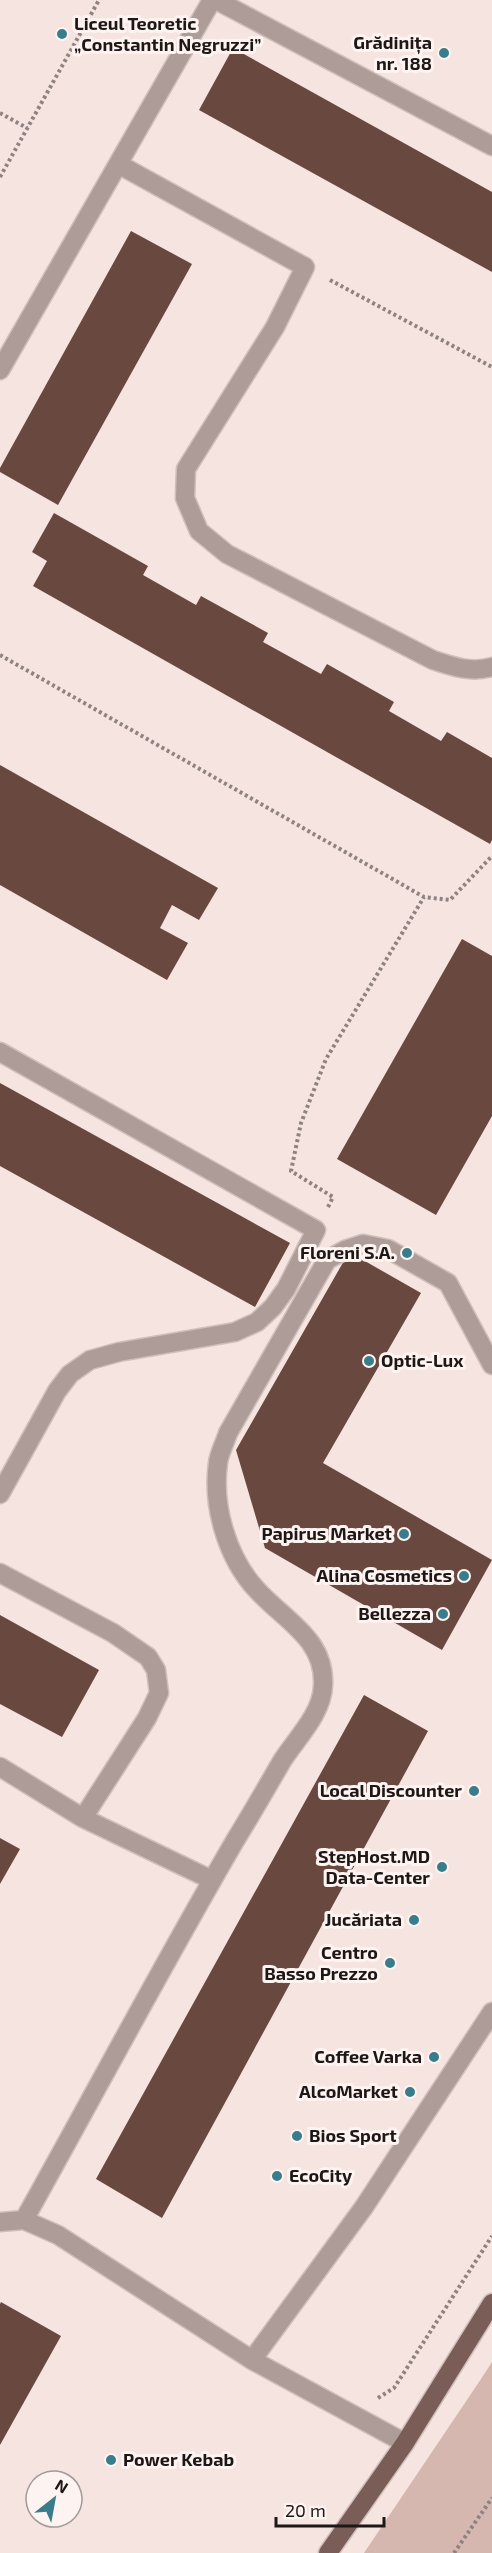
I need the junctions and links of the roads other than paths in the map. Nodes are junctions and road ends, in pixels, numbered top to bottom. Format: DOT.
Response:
graph roads {
  1 [pos="214,0"];
  2 [pos="492,146"];
  3 [pos="118,164"];
  4 [pos="0,370"];
  5 [pos="492,667"];
  6 [pos="0,1052"];
  7 [pos="492,1365"];
  8 [pos="0,1494"];
  9 [pos="0,1572"];
  10 [pos="0,1767"];
  11 [pos="83,1818"];
  12 [pos="212,1880"];
  13 [pos="492,2012"];
  14 [pos="24,2220"];
  15 [pos="0,2222"];
  16 [pos="492,2303"];
  17 [pos="252,2360"];
  18 [pos="405,2443"];
  19 [pos="328,2553"];
  1 -- 2 [label="lane"];
  1 -- 3 [label="lane"];
  3 -- 4 [label="lane"];
  3 -- 5 [label="lane"];
  6 -- 8 [label="lane"];
  7 -- 12 [label="lane"];
  9 -- 11 [label="lane"];
  10 -- 11 [label="lane"];
  11 -- 12 [label="lane"];
  12 -- 14 [label="lane"];
  13 -- 17 [label="lane"];
  14 -- 15 [label="lane"];
  14 -- 17 [label="lane"];
  16 -- 18 [label="main road"];
  17 -- 18 [label="lane"];
  18 -- 19 [label="main road"];
}
